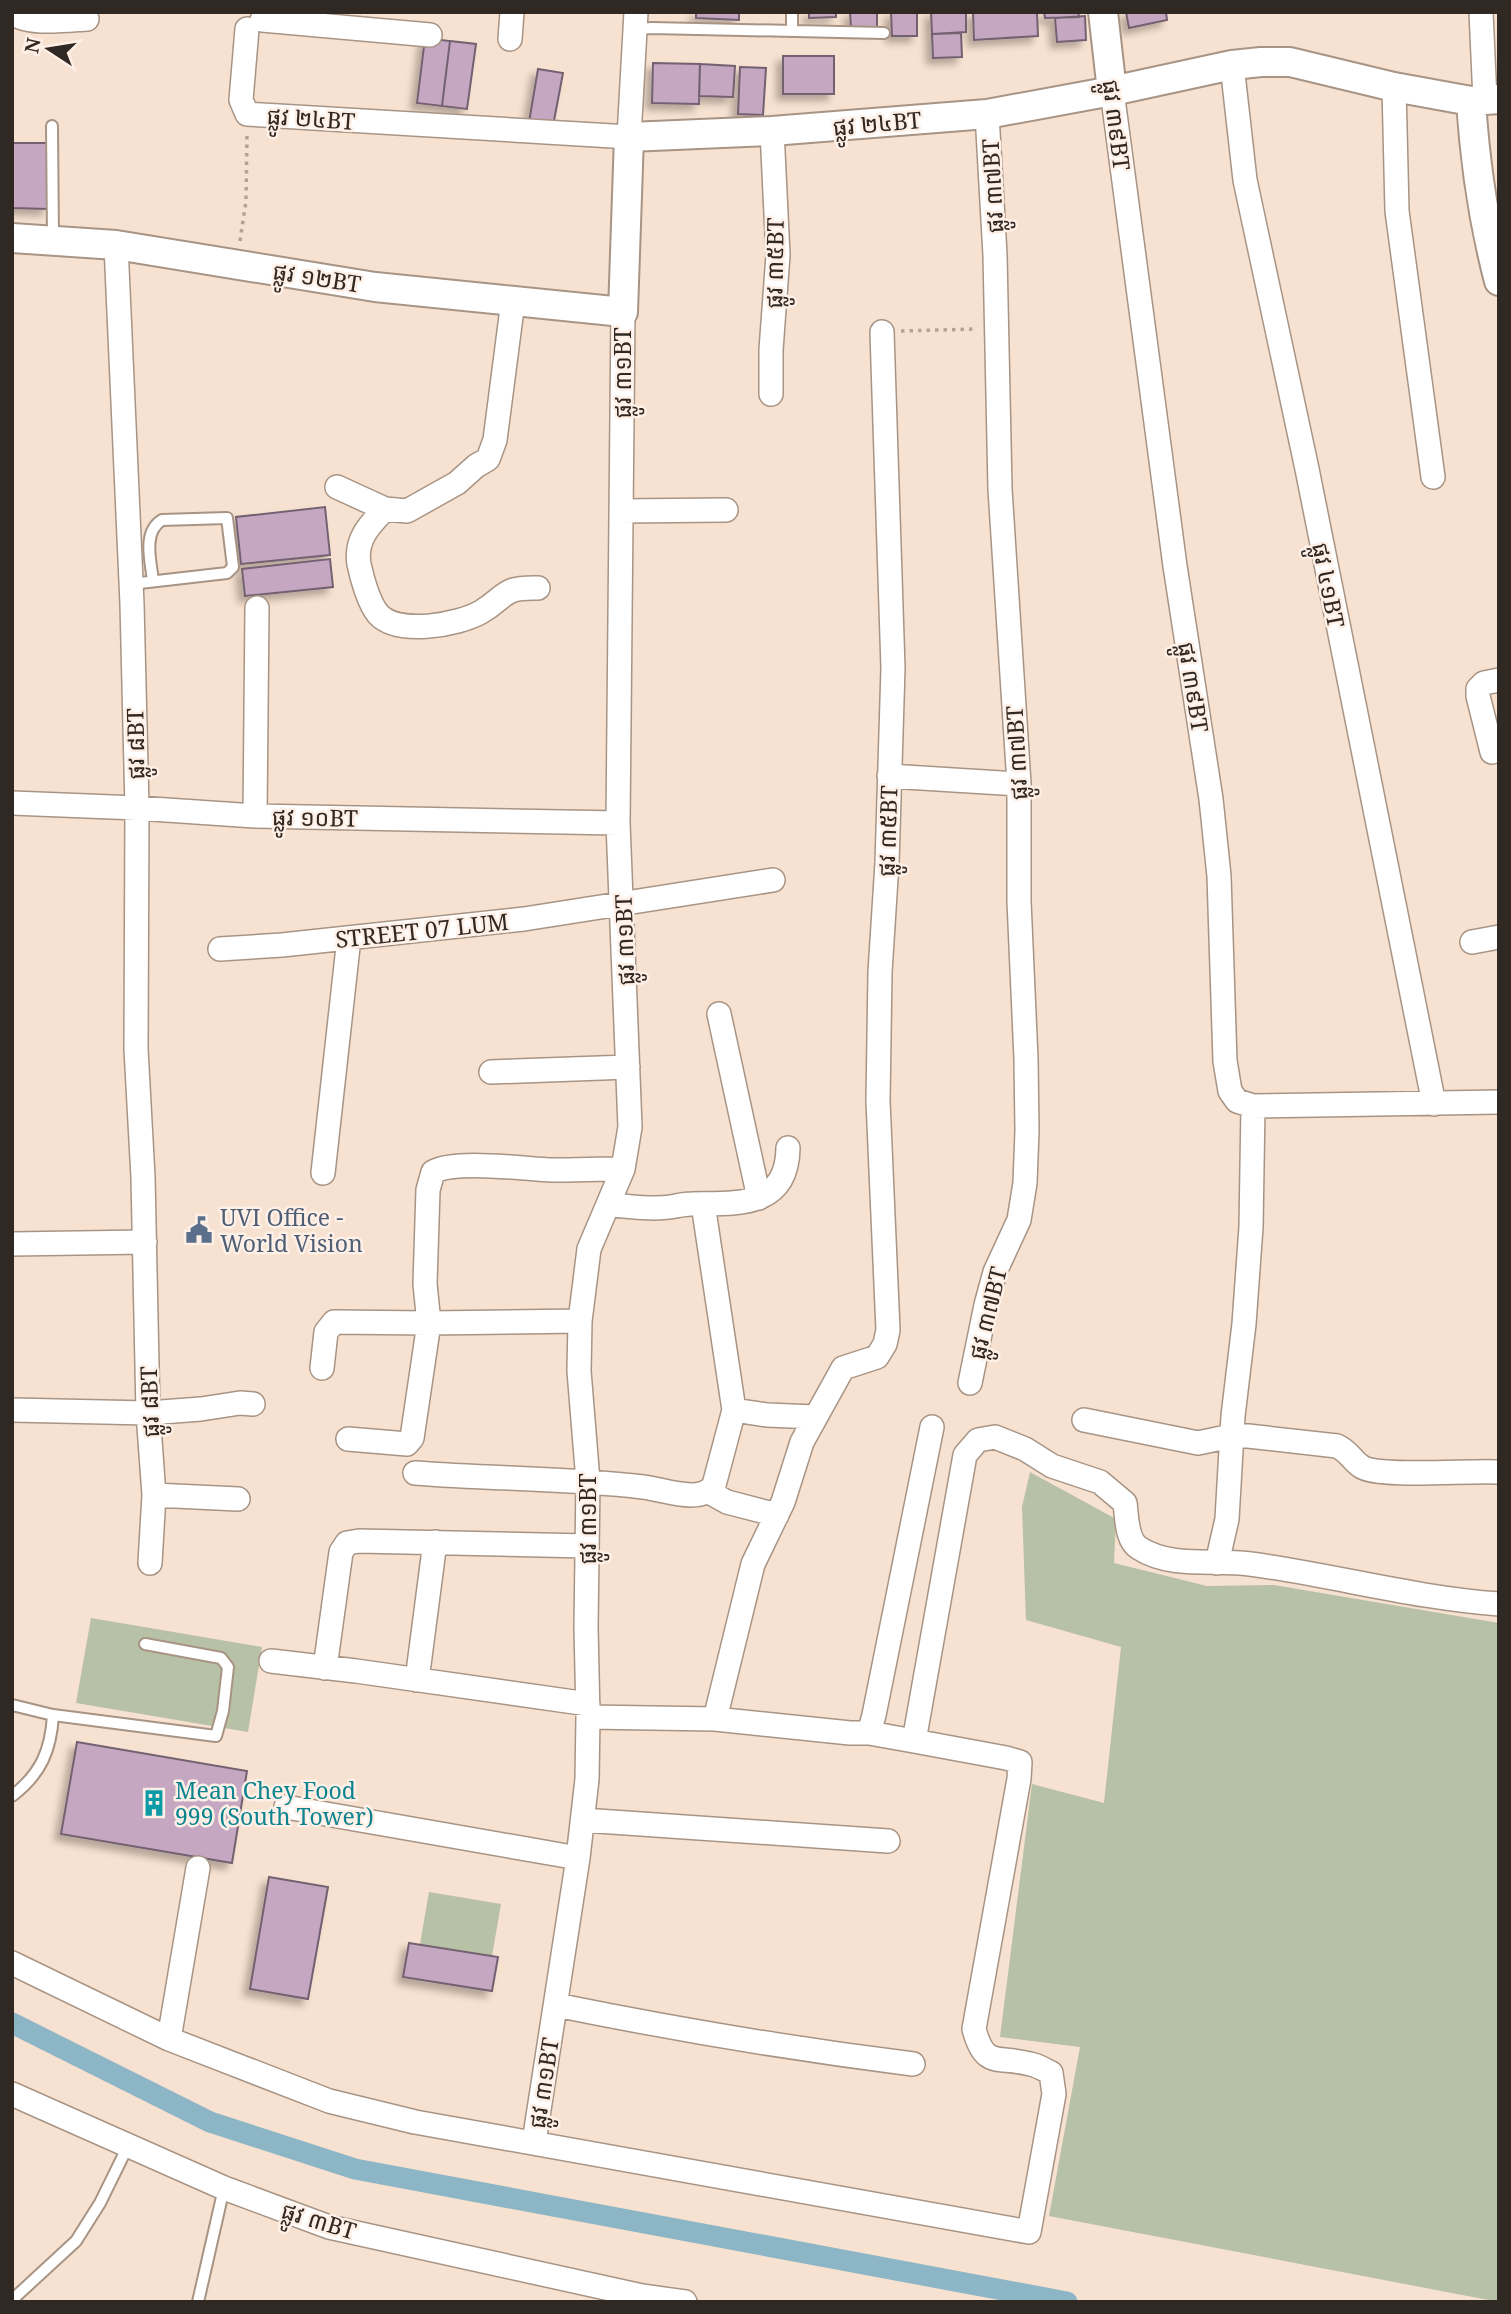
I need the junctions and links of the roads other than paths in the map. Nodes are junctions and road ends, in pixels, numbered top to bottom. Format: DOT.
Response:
graph roads {
  1 [pos="12,12"];
  2 [pos="512,12"];
  3 [pos="792,12"];
  4 [pos="1103,12"];
  5 [pos="1481,12"];
  6 [pos="87,19"];
  7 [pos="323,19"];
  8 [pos="636,21"];
  9 [pos="792,31"];
  10 [pos="884,33"];
  11 [pos="430,35"];
  12 [pos="510,39"];
  13 [pos="1231,65"];
  14 [pos="1394,87"];
  15 [pos="1112,91"];
  16 [pos="1485,100"];
  17 [pos="988,114"];
  18 [pos="52,126"];
  19 [pos="772,131"];
  20 [pos="629,138"];
  21 [pos="12,238"];
  22 [pos="53,241"];
  23 [pos="116,245"];
  24 [pos="1499,281"];
  25 [pos="513,301"];
  26 [pos="623,312"];
  27 [pos="882,332"];
  28 [pos="771,394"];
  29 [pos="1433,477"];
  30 [pos="337,487"];
  31 [pos="385,509"];
  32 [pos="621,510"];
  33 [pos="726,510"];
  34 [pos="142,583"];
  35 [pos="538,588"];
  36 [pos="257,608"];
  37 [pos="1499,680"];
  38 [pos="1492,752"];
  39 [pos="889,776"];
  40 [pos="1019,784"];
  41 [pos="12,803"];
  42 [pos="137,808"];
  43 [pos="255,816"];
  44 [pos="618,822"];
  45 [pos="773,880"];
  46 [pos="622,903"];
  47 [pos="349,937"];
  48 [pos="1499,937"];
  49 [pos="1472,942"];
  50 [pos="220,949"];
  51 [pos="719,1014"];
  52 [pos="628,1067"];
  53 [pos="491,1072"];
  54 [pos="1499,1102"];
  55 [pos="1434,1104"];
  56 [pos="1253,1106"];
  57 [pos="788,1148"];
  58 [pos="624,1169"];
  59 [pos="324,1173"];
  60 [pos="759,1198"];
  61 [pos="703,1204"];
  62 [pos="610,1205"];
  63 [pos="145,1242"];
  64 [pos="12,1244"];
  65 [pos="580,1321"];
  66 [pos="429,1323"];
  67 [pos="322,1368"];
  68 [pos="970,1383"];
  69 [pos="253,1404"];
  70 [pos="12,1410"];
  71 [pos="734,1410"];
  72 [pos="148,1413"];
  73 [pos="815,1417"];
  74 [pos="1084,1420"];
  75 [pos="932,1427"];
  76 [pos="1231,1436"];
  77 [pos="348,1439"];
  78 [pos="1499,1472"];
  79 [pos="415,1474"];
  80 [pos="589,1481"];
  81 [pos="709,1492"];
  82 [pos="154,1495"];
  83 [pos="238,1499"];
  84 [pos="777,1516"];
  85 [pos="435,1542"];
  86 [pos="587,1546"];
  87 [pos="150,1563"];
  88 [pos="1217,1563"];
  89 [pos="1499,1604"];
  90 [pos="145,1644"];
  91 [pos="271,1661"];
  92 [pos="325,1668"];
  93 [pos="417,1680"];
  94 [pos="12,1705"];
  95 [pos="588,1711"];
  96 [pos="53,1715"];
  97 [pos="715,1720"];
  98 [pos="869,1733"];
  99 [pos="915,1741"];
  100 [pos="12,1796"];
  101 [pos="286,1807"];
  102 [pos="583,1820"];
  103 [pos="888,1842"];
  104 [pos="578,1858"];
  105 [pos="198,1868"];
  106 [pos="12,1963"];
  107 [pos="556,2005"];
  108 [pos="169,2039"];
  109 [pos="913,2064"];
  110 [pos="12,2094"];
  111 [pos="534,2141"];
  112 [pos="128,2146"];
  113 [pos="224,2189"];
  114 [pos="642,2299"];
  115 [pos="12,2300"];
  116 [pos="198,2302"];
  117 [pos="685,2302"];
  1 -- 6 [label="street"];
  2 -- 12 [label="street"];
  3 -- 9 [label="lane"];
  4 -- 15 [label="street, ផ្លូវ ៣៩BT"];
  5 -- 16 [label="street"];
  7 -- 11 [label="street"];
  7 -- 20 [label="street, ផ្លូវ ២៤BT"];
  8 -- 9 [label="lane"];
  8 -- 20 [label="street, ផ្លូវ ៣១BT"];
  9 -- 10 [label="lane"];
  13 -- 14 [label="street, ផ្លូវ ២៤BT"];
  13 -- 15 [label="street, ផ្លូវ ២៤BT"];
  13 -- 55 [label="street, ផ្លូវ ៤១BT"];
  14 -- 16 [label="street, ផ្លូវ ២៤BT"];
  14 -- 29 [label="street"];
  15 -- 17 [label="street, ផ្លូវ ២៤BT"];
  15 -- 56 [label="street, ផ្លូវ ៣៩BT"];
  16 -- 24 [label="street"];
  17 -- 19 [label="street, ផ្លូវ ២៤BT"];
  17 -- 40 [label="street, ផ្លូវ ៣៧BT"];
  18 -- 22 [label="lane"];
  19 -- 20 [label="street, ផ្លូវ ២៤BT"];
  19 -- 28 [label="street, ផ្លូវ ៣៥BT"];
  20 -- 26 [label="street, ផ្លូវ ៣១BT"];
  21 -- 22 [label="street, ផ្លូវ ១២BT"];
  22 -- 23 [label="street, ផ្លូវ ១២BT"];
  23 -- 25 [label="street, ផ្លូវ ១២BT"];
  23 -- 34 [label="street, ផ្លូវ ៨BT"];
  25 -- 26 [label="street, ផ្លូវ ១២BT"];
  25 -- 31 [label="street"];
  26 -- 32 [label="street, ផ្លូវ ៣១BT"];
  27 -- 39 [label="street, ផ្លូវ ៣៥BT"];
  30 -- 31 [label="street"];
  31 -- 35 [label="street"];
  32 -- 33 [label="street"];
  32 -- 44 [label="street, ផ្លូវ ៣១BT"];
  34 -- 34 [label="lane"];
  34 -- 42 [label="street, ផ្លូវ ៨BT"];
  36 -- 43 [label="street"];
  37 -- 38 [label="street"];
  39 -- 40 [label="street"];
  39 -- 73 [label="street, ផ្លូវ ៣៥BT"];
  40 -- 68 [label="street, ផ្លូវ ៣៧BT"];
  41 -- 42 [label="street, ផ្លូវ ១០BT"];
  42 -- 43 [label="street, ផ្លូវ ១០BT"];
  42 -- 63 [label="street, ផ្លូវ ៨BT"];
  43 -- 44 [label="street, ផ្លូវ ១០BT"];
  44 -- 46 [label="street, ផ្លូវ ៣១BT"];
  45 -- 46 [label="street, STREET 07 LUM"];
  46 -- 47 [label="street, STREET 07 LUM"];
  46 -- 52 [label="street, ផ្លូវ ៣១BT"];
  47 -- 50 [label="street, STREET 07 LUM"];
  47 -- 59 [label="street"];
  48 -- 49 [label="street"];
  51 -- 60 [label="street"];
  52 -- 53 [label="street"];
  52 -- 58 [label="street, ផ្លូវ ៣១BT"];
  54 -- 55 [label="street"];
  55 -- 56 [label="street"];
  56 -- 76 [label="street"];
  57 -- 60 [label="street"];
  58 -- 62 [label="street, ផ្លូវ ៣១BT"];
  58 -- 66 [label="street"];
  60 -- 61 [label="street"];
  61 -- 62 [label="street"];
  61 -- 71 [label="street"];
  62 -- 65 [label="street, ផ្លូវ ៣១BT"];
  63 -- 64 [label="street"];
  63 -- 72 [label="street, ផ្លូវ ៨BT"];
  65 -- 66 [label="street"];
  65 -- 80 [label="street, ផ្លូវ ៣១BT"];
  66 -- 67 [label="street"];
  66 -- 77 [label="street"];
  69 -- 72 [label="street"];
  70 -- 72 [label="street"];
  71 -- 73 [label="street"];
  71 -- 81 [label="street"];
  72 -- 82 [label="street, ផ្លូវ ៨BT"];
  73 -- 84 [label="street"];
  74 -- 76 [label="street"];
  75 -- 98 [label="street"];
  76 -- 78 [label="street"];
  76 -- 88 [label="street"];
  79 -- 80 [label="street"];
  80 -- 81 [label="street"];
  80 -- 86 [label="street, ផ្លូវ ៣១BT"];
  81 -- 84 [label="street"];
  82 -- 83 [label="street"];
  82 -- 87 [label="street, ផ្លូវ ៨BT"];
  84 -- 97 [label="street"];
  85 -- 86 [label="street"];
  85 -- 92 [label="street"];
  85 -- 93 [label="street"];
  86 -- 95 [label="street, ផ្លូវ ៣១BT"];
  88 -- 89 [label="street"];
  88 -- 99 [label="street"];
  90 -- 96 [label="lane"];
  91 -- 92 [label="street"];
  92 -- 93 [label="street"];
  93 -- 95 [label="street"];
  94 -- 96 [label="lane"];
  95 -- 97 [label="street"];
  95 -- 102 [label="street, ផ្លូវ ៣១BT"];
  96 -- 100 [label="lane"];
  97 -- 98 [label="street"];
  98 -- 99 [label="street"];
  99 -- 111 [label="street"];
  101 -- 104 [label="street"];
  102 -- 103 [label="street"];
  102 -- 104 [label="street, ផ្លូវ ៣១BT"];
  104 -- 107 [label="street, ផ្លូវ ៣១BT"];
  105 -- 108 [label="street"];
  106 -- 108 [label="street"];
  107 -- 109 [label="street"];
  107 -- 111 [label="street, ផ្លូវ ៣១BT"];
  108 -- 111 [label="street"];
  110 -- 112 [label="street, ផ្លូវ ៣BT"];
  112 -- 113 [label="street, ផ្លូវ ៣BT"];
  112 -- 115 [label="lane"];
  113 -- 114 [label="street, ផ្លូវ ៣BT"];
  113 -- 116 [label="lane"];
  114 -- 117 [label="street, ផ្លូវ ៣BT"];
}
